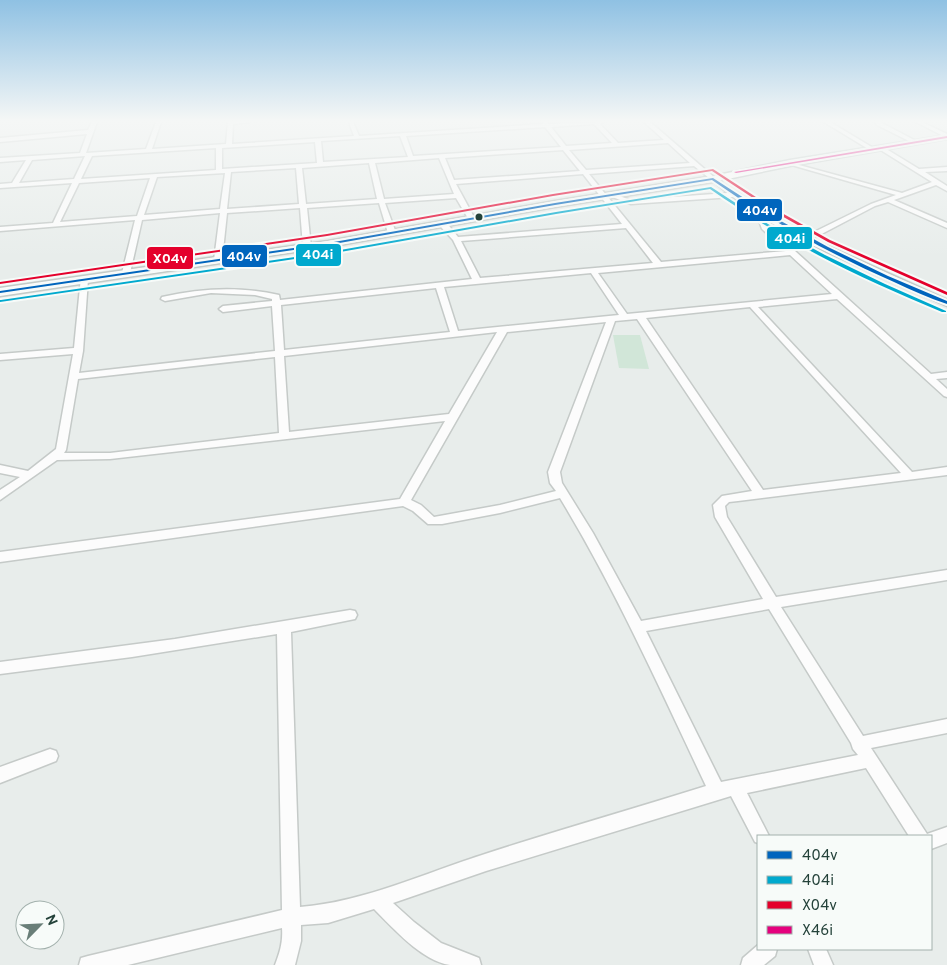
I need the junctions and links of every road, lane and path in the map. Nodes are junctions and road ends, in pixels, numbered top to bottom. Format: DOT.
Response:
graph roads {
  1 [pos="25,167"];
  2 [pos="82,167"];
  3 [pos="218,167"];
  4 [pos="281,167"];
  5 [pos="299,167"];
  6 [pos="373,167"];
  7 [pos="446,167"];
  8 [pos="579,167"];
  9 [pos="658,167"];
  10 [pos="700,167"];
  11 [pos="769,167"];
  12 [pos="804,167"];
  13 [pos="909,167"];
  14 [pos="947,168"];
  15 [pos="228,170"];
  16 [pos="218,171"];
  17 [pos="918,172"];
  18 [pos="584,173"];
  19 [pos="154,176"];
  20 [pos="713,178"];
  21 [pos="77,181"];
  22 [pos="453,182"];
  23 [pos="936,183"];
  24 [pos="14,185"];
  25 [pos="0,187"];
  26 [pos="947,189"];
  27 [pos="900,194"];
  28 [pos="606,195"];
  29 [pos="734,195"];
  30 [pos="458,196"];
  31 [pos="887,199"];
  32 [pos="381,200"];
  33 [pos="304,206"];
  34 [pos="224,211"];
  35 [pos="760,214"];
  36 [pos="140,219"];
  37 [pos="471,219"];
  38 [pos="443,224"];
  39 [pos="55,225"];
  40 [pos="628,226"];
  41 [pos="947,226"];
  42 [pos="0,229"];
  43 [pos="392,233"];
  44 [pos="456,239"];
  45 [pos="806,239"];
  46 [pos="307,247"];
  47 [pos="792,253"];
  48 [pos="218,260"];
  49 [pos="658,264"];
  50 [pos="593,271"];
  51 [pos="126,273"];
  52 [pos="84,279"];
  53 [pos="477,281"];
  54 [pos="439,286"];
  55 [pos="0,292"];
  56 [pos="840,296"];
  57 [pos="165,298"];
  58 [pos="947,303"];
  59 [pos="278,304"];
  60 [pos="751,304"];
  61 [pos="223,309"];
  62 [pos="640,316"];
  63 [pos="625,318"];
  64 [pos="611,319"];
  65 [pos="503,330"];
  66 [pos="455,334"];
  67 [pos="78,351"];
  68 [pos="278,353"];
  69 [pos="0,357"];
  70 [pos="947,375"];
  71 [pos="75,376"];
  72 [pos="930,377"];
  73 [pos="947,394"];
  74 [pos="452,417"];
  75 [pos="284,435"];
  76 [pos="55,457"];
  77 [pos="0,469"];
  78 [pos="947,472"];
  79 [pos="909,475"];
  80 [pos="29,476"];
  81 [pos="561,494"];
  82 [pos="760,494"];
  83 [pos="0,496"];
  84 [pos="404,502"];
  85 [pos="0,557"];
  86 [pos="947,575"];
  87 [pos="771,603"];
  88 [pos="350,615"];
  89 [pos="637,627"];
  90 [pos="284,628"];
  91 [pos="0,668"];
  92 [pos="947,726"];
  93 [pos="858,744"];
  94 [pos="50,756"];
  95 [pos="870,760"];
  96 [pos="0,774"];
  97 [pos="735,787"];
  98 [pos="717,791"];
  99 [pos="760,835"];
  100 [pos="918,835"];
  101 [pos="947,835"];
  102 [pos="932,841"];
  103 [pos="377,899"];
  104 [pos="292,917"];
  105 [pos="767,950"];
  106 [pos="817,950"];
  107 [pos="88,965"];
  108 [pos="284,965"];
  109 [pos="472,965"];
  110 [pos="750,965"];
  111 [pos="824,965"];
  1 -- 24 [label="street"];
  2 -- 21 [label="street"];
  3 -- 16 [label="street"];
  4 -- 15 [label="street"];
  5 -- 33 [label="street"];
  6 -- 32 [label="street"];
  7 -- 22 [label="street"];
  8 -- 18 [label="street"];
  9 -- 18 [label="street"];
  10 -- 20 [label="street"];
  11 -- 20 [label="main road"];
  12 -- 27 [label="street"];
  13 -- 17 [label="street"];
  14 -- 17 [label="street"];
  15 -- 16 [label="street"];
  15 -- 34 [label="street"];
  16 -- 19 [label="street"];
  17 -- 23 [label="street"];
  18 -- 22 [label="street"];
  18 -- 28 [label="street"];
  19 -- 21 [label="street"];
  19 -- 36 [label="street"];
  20 -- 28 [label="main road"];
  20 -- 29 [label="street"];
  21 -- 24 [label="street"];
  21 -- 39 [label="street"];
  22 -- 30 [label="street"];
  23 -- 26 [label="street"];
  23 -- 27 [label="street"];
  24 -- 25 [label="street"];
  27 -- 31 [label="street"];
  28 -- 29 [label="street"];
  28 -- 37 [label="main road"];
  28 -- 40 [label="street"];
  29 -- 35 [label="street"];
  30 -- 32 [label="street"];
  30 -- 37 [label="street"];
  31 -- 41 [label="street"];
  31 -- 45 [label="street"];
  32 -- 33 [label="street"];
  32 -- 43 [label="street"];
  33 -- 34 [label="street"];
  33 -- 46 [label="street"];
  34 -- 36 [label="street"];
  34 -- 48 [label="street"];
  35 -- 45 [label="street"];
  35 -- 47 [label="street"];
  36 -- 39 [label="street"];
  36 -- 51 [label="street"];
  37 -- 38 [label="main road"];
  38 -- 43 [label="main road"];
  38 -- 44 [label="street"];
  39 -- 42 [label="street"];
  40 -- 44 [label="street"];
  40 -- 49 [label="street"];
  43 -- 46 [label="main road"];
  44 -- 53 [label="street"];
  45 -- 58 [label="street"];
  46 -- 48 [label="main road"];
  47 -- 49 [label="street"];
  47 -- 56 [label="street"];
  48 -- 51 [label="main road"];
  49 -- 50 [label="street"];
  50 -- 53 [label="street"];
  50 -- 63 [label="street"];
  51 -- 52 [label="main road"];
  52 -- 55 [label="main road"];
  52 -- 67 [label="street"];
  53 -- 54 [label="street"];
  54 -- 59 [label="street"];
  54 -- 66 [label="street"];
  56 -- 60 [label="street"];
  56 -- 72 [label="street"];
  57 -- 59 [label="street"];
  59 -- 61 [label="street"];
  59 -- 68 [label="street"];
  60 -- 62 [label="street"];
  60 -- 79 [label="street"];
  62 -- 63 [label="street"];
  62 -- 82 [label="street"];
  63 -- 64 [label="street"];
  64 -- 65 [label="street"];
  64 -- 81 [label="street"];
  65 -- 66 [label="street"];
  65 -- 74 [label="street"];
  66 -- 68 [label="street"];
  67 -- 69 [label="street"];
  67 -- 71 [label="street"];
  68 -- 71 [label="street"];
  68 -- 75 [label="street"];
  70 -- 72 [label="street"];
  71 -- 76 [label="street"];
  72 -- 73 [label="street"];
  74 -- 75 [label="street"];
  74 -- 84 [label="street"];
  75 -- 76 [label="street"];
  76 -- 80 [label="street"];
  77 -- 80 [label="street"];
  78 -- 79 [label="street"];
  79 -- 82 [label="street"];
  80 -- 83 [label="street"];
  81 -- 84 [label="street"];
  81 -- 89 [label="street"];
  82 -- 87 [label="street"];
  84 -- 85 [label="street"];
  86 -- 87 [label="street"];
  87 -- 89 [label="street"];
  87 -- 93 [label="street"];
  88 -- 90 [label="street"];
  89 -- 98 [label="street"];
  90 -- 91 [label="street"];
  90 -- 104 [label="street"];
  92 -- 93 [label="street"];
  93 -- 95 [label="street"];
  94 -- 96 [label="street"];
  95 -- 97 [label="street"];
  95 -- 100 [label="street"];
  97 -- 98 [label="street"];
  97 -- 99 [label="street"];
  98 -- 103 [label="street"];
  101 -- 102 [label="street"];
  103 -- 104 [label="street"];
  103 -- 109 [label="street"];
  104 -- 107 [label="street"];
  104 -- 108 [label="street"];
  105 -- 110 [label="street"];
  106 -- 111 [label="street"];
}
